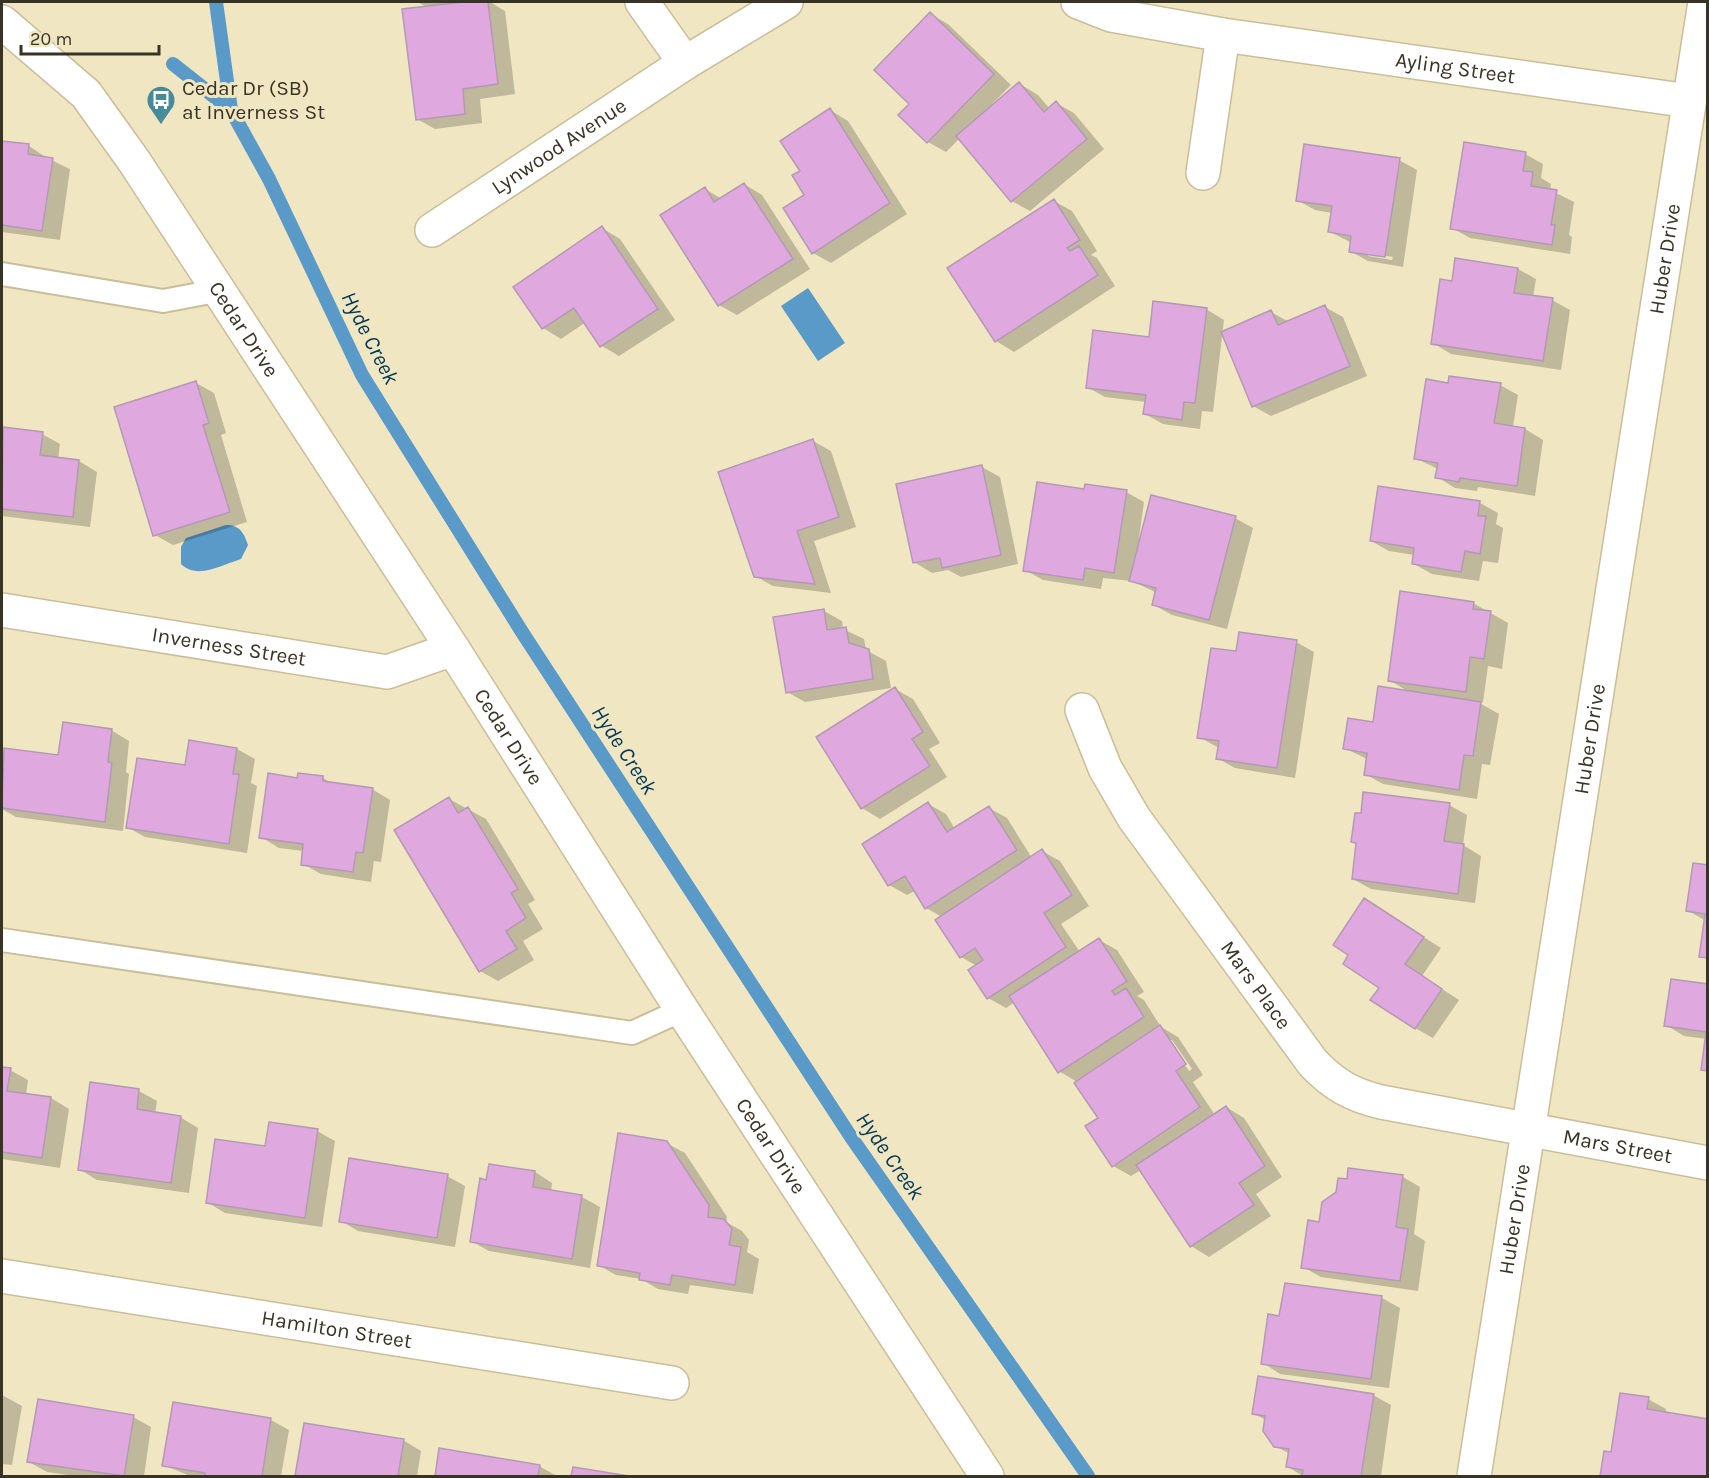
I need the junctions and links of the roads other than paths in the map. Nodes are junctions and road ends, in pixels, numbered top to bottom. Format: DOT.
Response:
graph roads {
  1 [pos="642,2"];
  2 [pos="786,2"];
  3 [pos="1078,2"];
  4 [pos="1705,2"];
  5 [pos="2,22"];
  6 [pos="1223,34"];
  7 [pos="685,63"];
  8 [pos="1689,101"];
  9 [pos="1203,173"];
  10 [pos="432,230"];
  11 [pos="2,274"];
  12 [pos="221,290"];
  13 [pos="2,610"];
  14 [pos="453,648"];
  15 [pos="1082,710"];
  16 [pos="2,940"];
  17 [pos="682,1010"];
  18 [pos="1528,1129"];
  19 [pos="1707,1163"];
  20 [pos="2,1276"];
  21 [pos="672,1383"];
  22 [pos="987,1476"];
  23 [pos="1474,1476"];
  1 -- 7 [label="street"];
  2 -- 7 [label="street, Lynwood Avenue"];
  3 -- 6 [label="street, Ayling Street"];
  4 -- 8 [label="street, Huber Drive"];
  5 -- 12 [label="street, Cedar Drive"];
  6 -- 8 [label="street, Ayling Street"];
  6 -- 9 [label="street"];
  7 -- 10 [label="street, Lynwood Avenue"];
  8 -- 18 [label="street, Huber Drive"];
  11 -- 12 [label="lane"];
  12 -- 14 [label="street, Cedar Drive"];
  13 -- 14 [label="street, Inverness Street"];
  14 -- 17 [label="street, Cedar Drive"];
  15 -- 18 [label="street, Mars Place"];
  16 -- 17 [label="lane"];
  17 -- 22 [label="street, Cedar Drive"];
  18 -- 19 [label="street, Mars Street"];
  18 -- 23 [label="street, Huber Drive"];
  20 -- 21 [label="street, Hamilton Street"];
}
